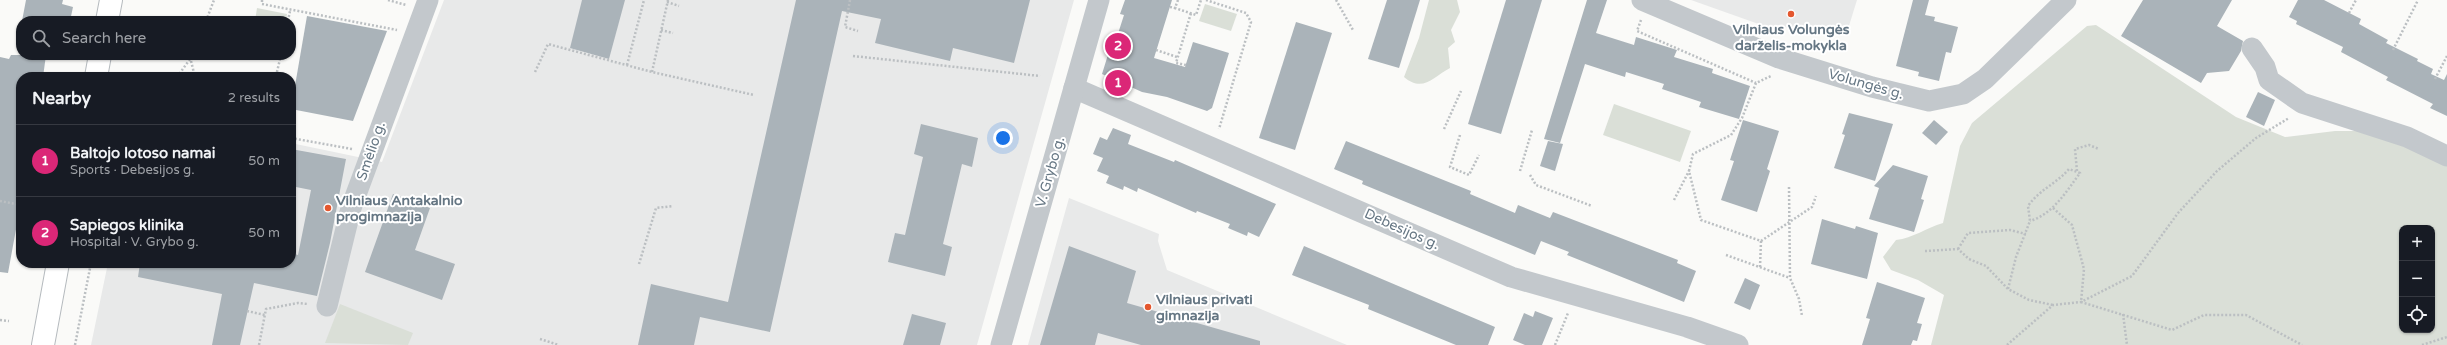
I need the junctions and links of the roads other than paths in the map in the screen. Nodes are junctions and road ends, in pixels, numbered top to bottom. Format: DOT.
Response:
graph roads {
  1 [pos="111,0"];
  2 [pos="428,0"];
  3 [pos="1099,0"];
  4 [pos="2066,0"];
  5 [pos="1642,8"];
  6 [pos="108,16"];
  7 [pos="2252,48"];
  8 [pos="99,60"];
  9 [pos="97,72"];
  10 [pos="1074,88"];
  11 [pos="2447,156"];
  12 [pos="57,268"];
  13 [pos="327,306"];
  14 [pos="43,345"];
  15 [pos="1001,345"];
  16 [pos="1738,345"];
  1 -- 6 [label="main road"];
  2 -- 13 [label="street, Smėlio g."];
  3 -- 10 [label="street, V. Grybo g."];
  4 -- 5 [label="street, Volungės g."];
  7 -- 11 [label="street"];
  8 -- 9 [label="main road"];
  10 -- 15 [label="street, V. Grybo g."];
  10 -- 16 [label="street, Debesijos g."];
  12 -- 14 [label="main road"];
}
